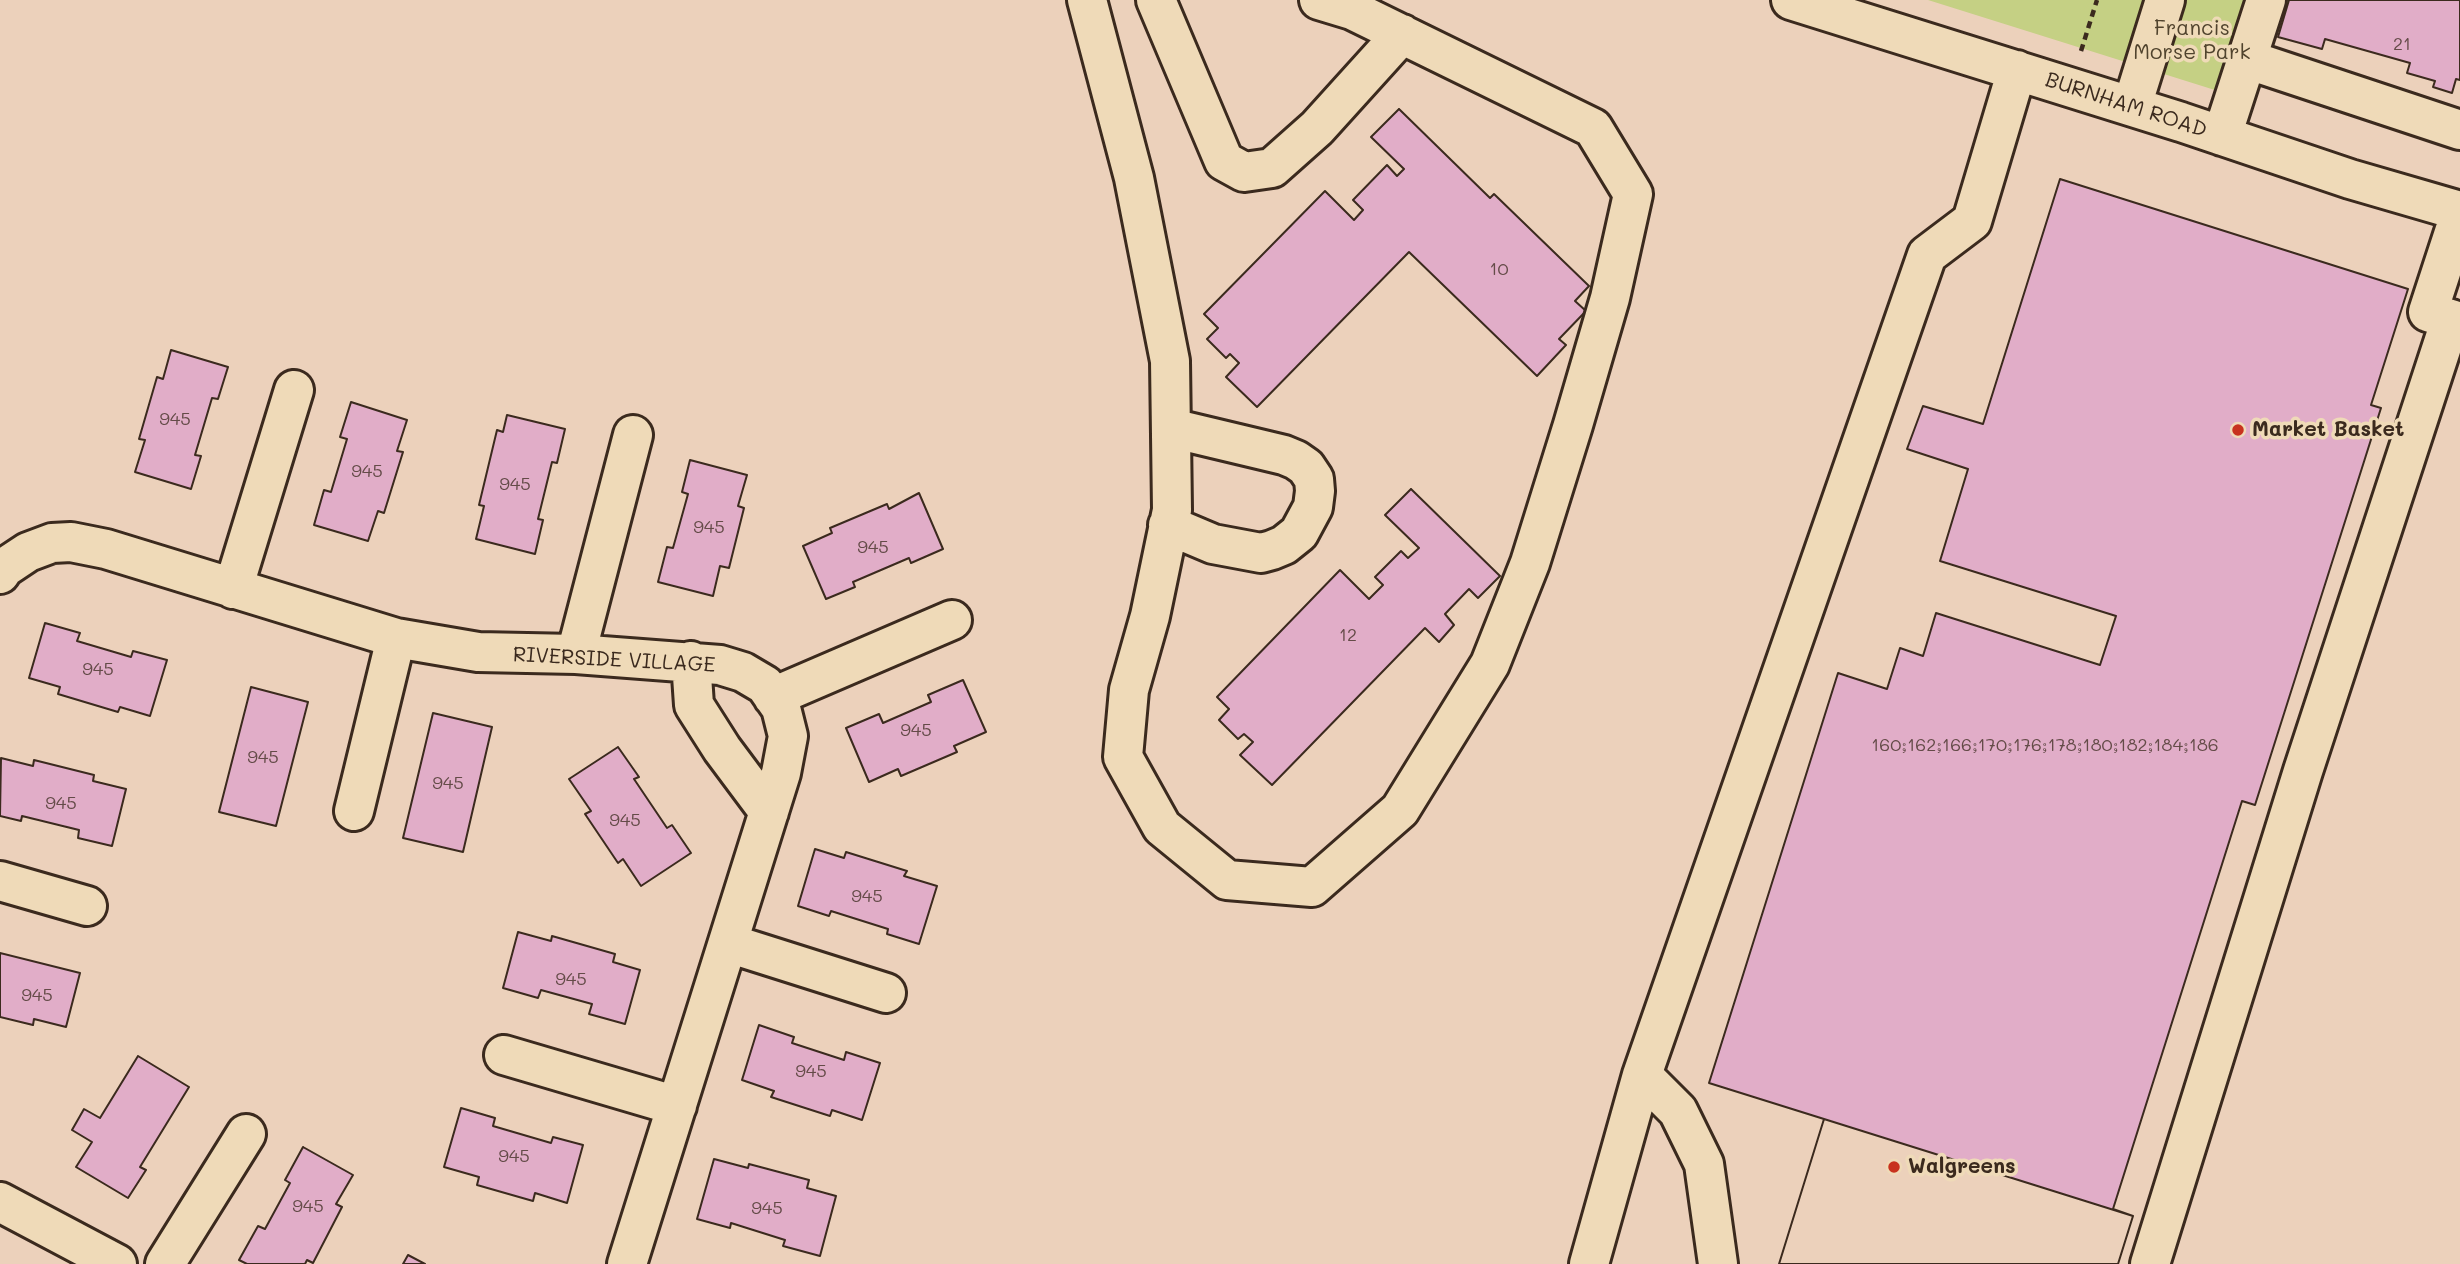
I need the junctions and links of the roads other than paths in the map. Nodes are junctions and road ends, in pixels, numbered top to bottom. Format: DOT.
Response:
graph roads {
  1 [pos="1087,0"];
  2 [pos="1156,0"];
  3 [pos="1319,0"];
  4 [pos="1791,0"];
  5 [pos="2165,0"];
  6 [pos="2266,0"];
  7 [pos="1402,34"];
  8 [pos="2246,59"];
  9 [pos="2017,70"];
  10 [pos="2132,106"];
  11 [pos="2460,130"];
  12 [pos="2222,136"];
  13 [pos="2460,213"];
  14 [pos="2446,318"];
  15 [pos="294,390"];
  16 [pos="1171,428"];
  17 [pos="633,435"];
  18 [pos="1168,525"];
  19 [pos="0,574"];
  20 [pos="233,589"];
  21 [pos="952,620"];
  22 [pos="396,638"];
  23 [pos="576,654"];
  24 [pos="691,661"];
  25 [pos="773,697"];
  26 [pos="354,811"];
  27 [pos="769,812"];
  28 [pos="0,881"];
  29 [pos="87,906"];
  30 [pos="728,943"];
  31 [pos="886,993"];
  32 [pos="504,1055"];
  33 [pos="1642,1075"];
  34 [pos="677,1105"];
  35 [pos="246,1134"];
  36 [pos="0,1202"];
  37 [pos="117,1264"];
  38 [pos="165,1264"];
  39 [pos="626,1264"];
  40 [pos="1589,1264"];
  41 [pos="1718,1264"];
  42 [pos="2150,1264"];
  1 -- 16 [label="street"];
  2 -- 7 [label="street"];
  3 -- 7 [label="street"];
  4 -- 9 [label="street, BURNHAM ROAD"];
  5 -- 10 [label="street"];
  6 -- 8 [label="street"];
  7 -- 18 [label="street"];
  8 -- 11 [label="street"];
  8 -- 12 [label="street"];
  9 -- 10 [label="street, BURNHAM ROAD"];
  9 -- 33 [label="street"];
  10 -- 12 [label="street, BURNHAM ROAD"];
  12 -- 13 [label="street, BURNHAM ROAD"];
  13 -- 14 [label="street"];
  14 -- 42 [label="street"];
  15 -- 20 [label="street"];
  16 -- 18 [label="street"];
  16 -- 18 [label="street"];
  17 -- 23 [label="street"];
  19 -- 20 [label="street, RIVERSIDE VILLAGE"];
  20 -- 22 [label="street, RIVERSIDE VILLAGE"];
  21 -- 25 [label="street"];
  22 -- 23 [label="street, RIVERSIDE VILLAGE"];
  22 -- 26 [label="street"];
  23 -- 24 [label="street, RIVERSIDE VILLAGE"];
  24 -- 25 [label="street, RIVERSIDE VILLAGE"];
  24 -- 27 [label="street"];
  25 -- 27 [label="street, RIVERSIDE VILLAGE"];
  27 -- 30 [label="street, RIVERSIDE VILLAGE"];
  28 -- 29 [label="street"];
  30 -- 31 [label="street"];
  30 -- 34 [label="street, RIVERSIDE VILLAGE"];
  32 -- 34 [label="street"];
  33 -- 40 [label="street"];
  33 -- 41 [label="street"];
  34 -- 39 [label="street, RIVERSIDE VILLAGE"];
  35 -- 38 [label="street"];
  36 -- 37 [label="street"];
}
